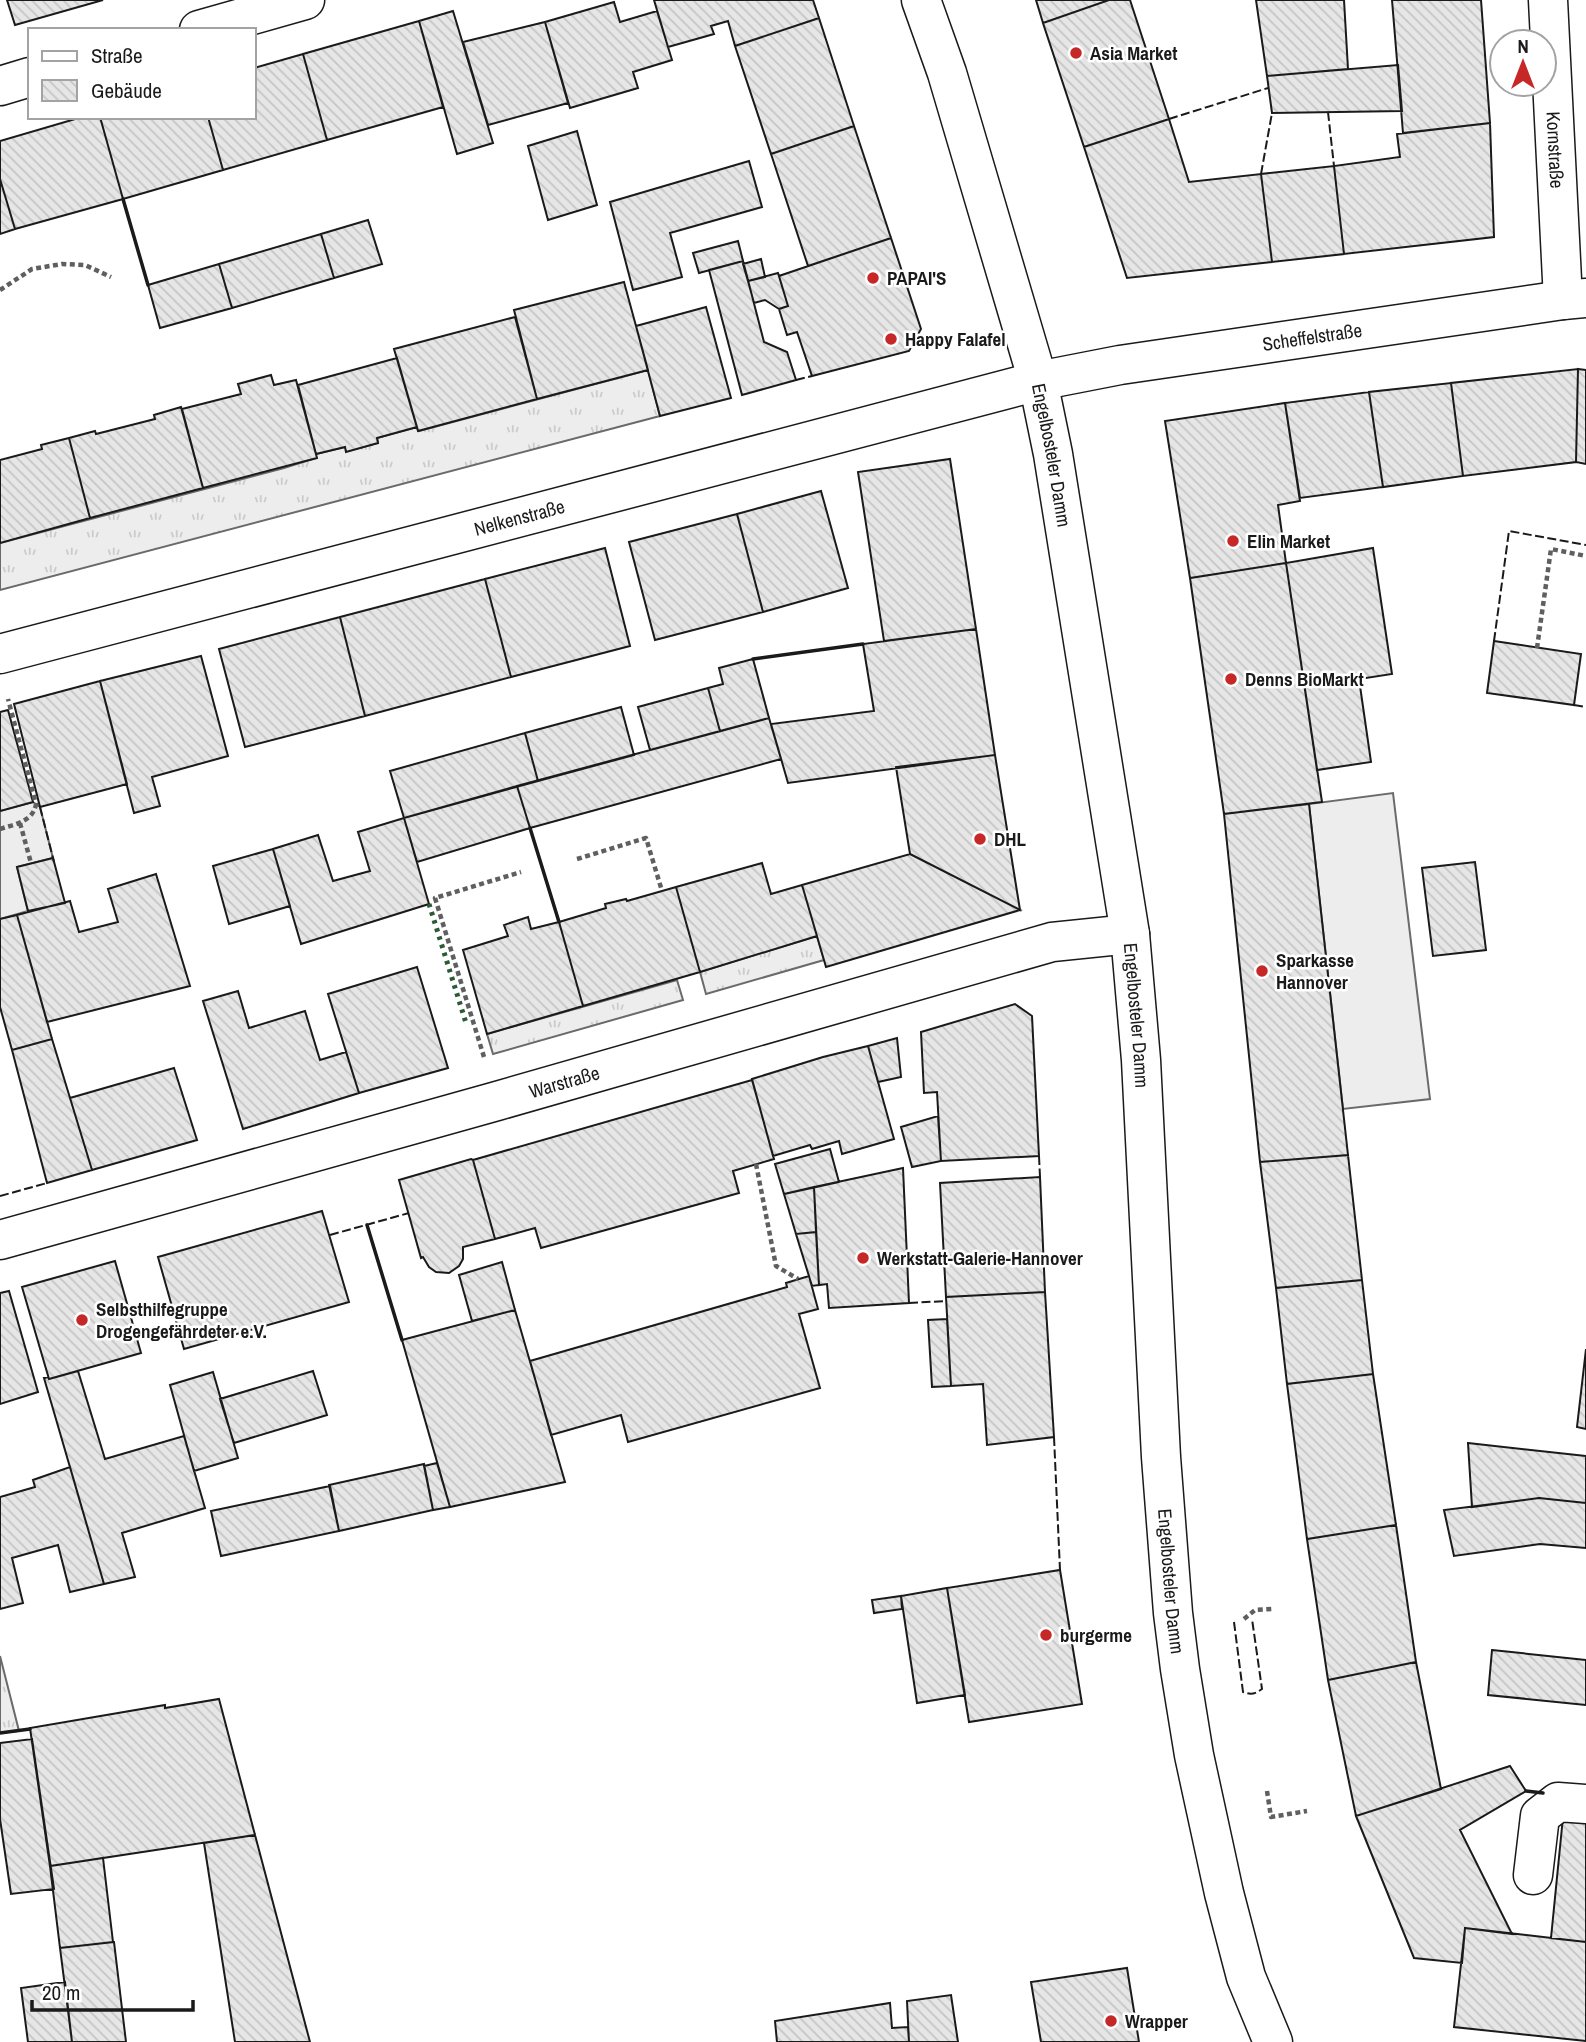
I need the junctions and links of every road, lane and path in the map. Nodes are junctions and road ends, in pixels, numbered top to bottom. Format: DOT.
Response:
graph roads {
  1 [pos="305,0"];
  2 [pos="921,0"];
  3 [pos="1548,0"];
  4 [pos="206,28"];
  5 [pos="28,78"];
  6 [pos="0,86"];
  7 [pos="111,277"];
  8 [pos="0,290"];
  9 [pos="1575,299"];
  10 [pos="1038,381"];
  11 [pos="1586,556"];
  12 [pos="1537,648"];
  13 [pos="0,654"];
  14 [pos="8,697"];
  15 [pos="20,823"];
  16 [pos="0,829"];
  17 [pos="577,859"];
  18 [pos="31,863"];
  19 [pos="522,873"];
  20 [pos="662,891"];
  21 [pos="1130,934"];
  22 [pos="497,1101"];
  23 [pos="757,1164"];
  24 [pos="0,1240"];
  25 [pos="798,1279"];
  26 [pos="1272,1609"];
  27 [pos="1244,1619"];
  28 [pos="1267,1791"];
  29 [pos="1586,1804"];
  30 [pos="1307,1811"];
  31 [pos="1532,1875"];
  32 [pos="1273,2042"];
  1 -- 4 [label="street"];
  2 -- 10 [label="street, Engelbosteler Damm"];
  3 -- 9 [label="street, Kornstraße"];
  5 -- 6 [label="street"];
  7 -- 8 [label="path"];
  9 -- 10 [label="street, Scheffelstraße"];
  10 -- 13 [label="street, Nelkenstraße"];
  10 -- 21 [label="street, Engelbosteler Damm"];
  11 -- 12 [label="path"];
  14 -- 15 [label="path"];
  15 -- 16 [label="path"];
  15 -- 18 [label="path"];
  17 -- 20 [label="path"];
  19 -- 22 [label="path"];
  21 -- 22 [label="street, Warstraße"];
  21 -- 32 [label="street, Engelbosteler Damm"];
  22 -- 24 [label="street, Warstraße"];
  23 -- 25 [label="path"];
  26 -- 27 [label="path"];
  28 -- 30 [label="path"];
  29 -- 31 [label="street"];
}
